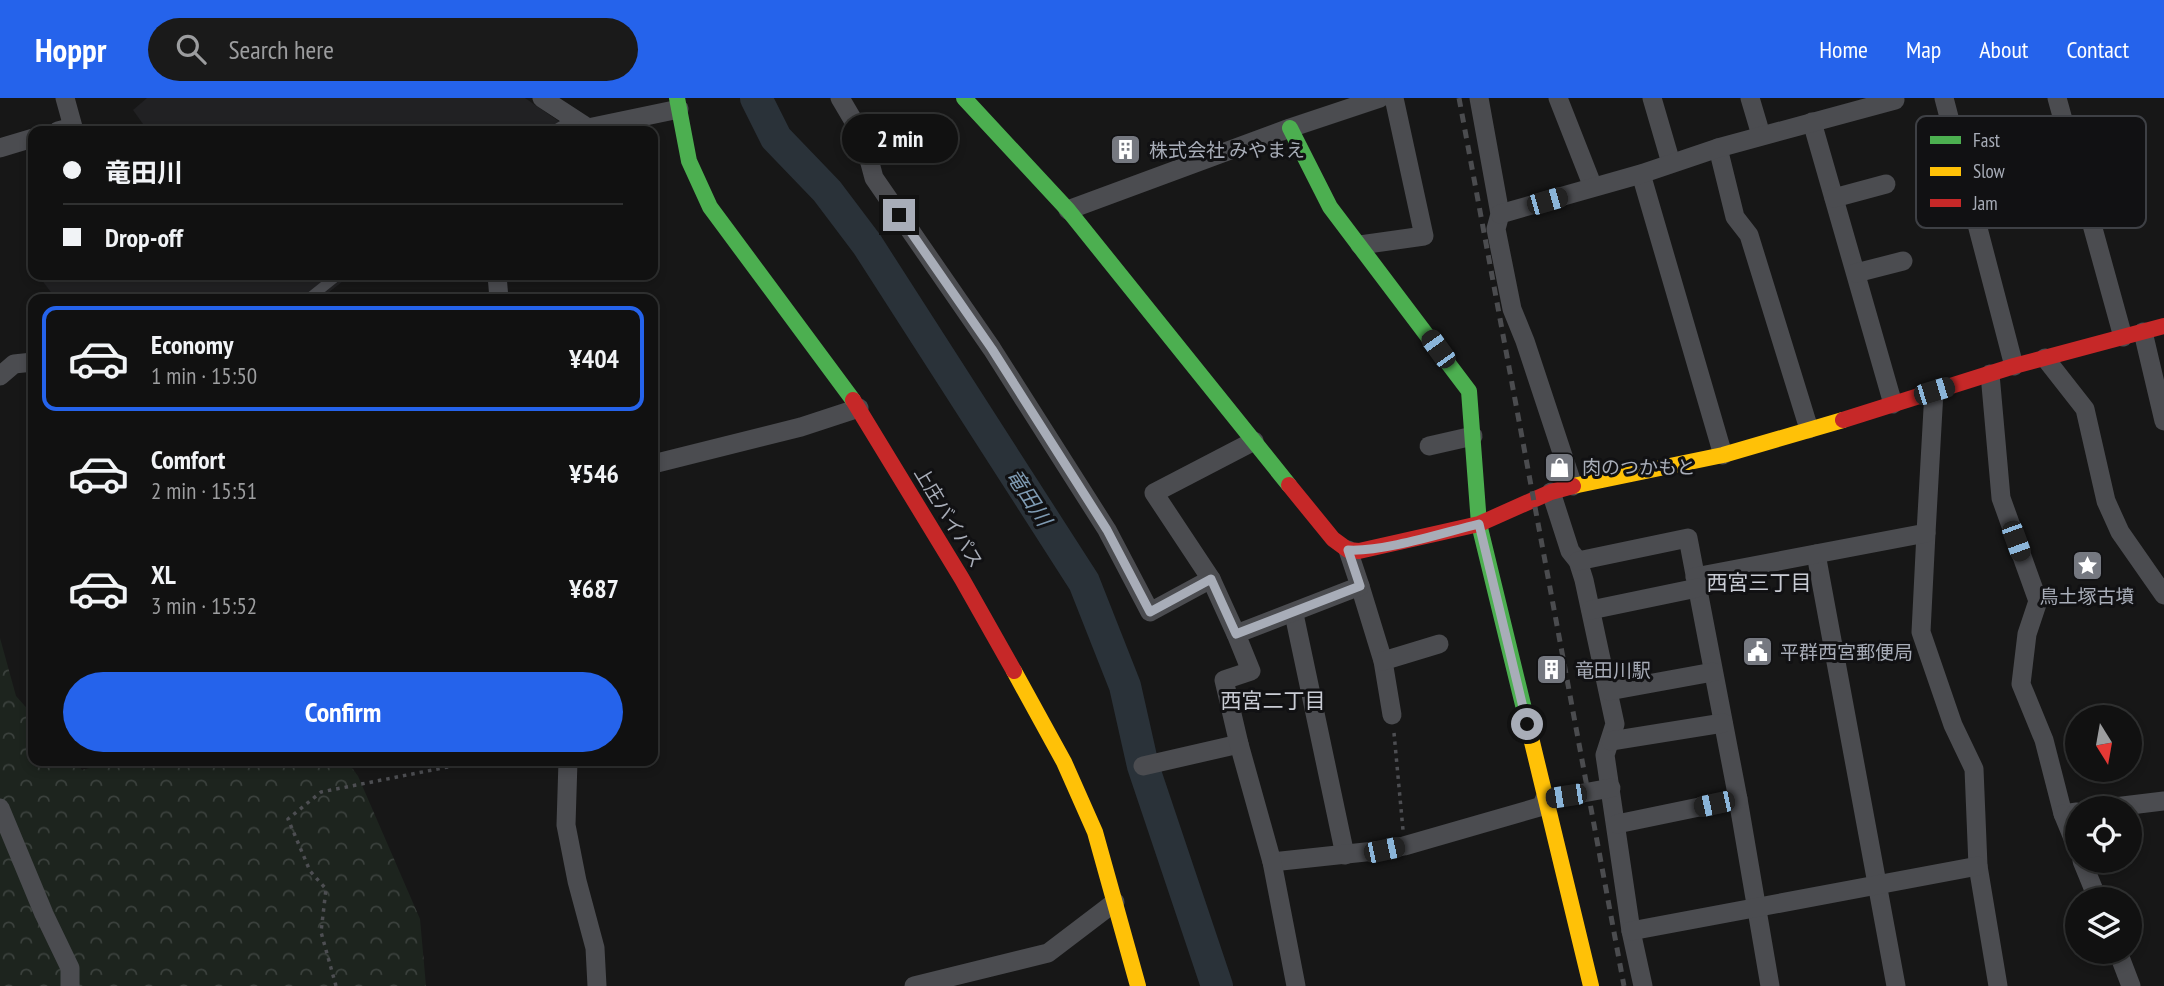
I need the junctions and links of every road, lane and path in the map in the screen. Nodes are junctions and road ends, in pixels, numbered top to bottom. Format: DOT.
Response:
graph roads {
  1 [pos="65,98"];
  2 [pos="542,98"];
  3 [pos="840,98"];
  4 [pos="964,98"];
  5 [pos="1380,98"];
  6 [pos="1394,98"];
  7 [pos="1479,98"];
  8 [pos="1558,98"];
  9 [pos="1652,98"];
  10 [pos="1750,98"];
  11 [pos="1944,98"];
  12 [pos="2057,98"];
  13 [pos="1895,100"];
  14 [pos="678,103"];
  15 [pos="1851,105"];
  16 [pos="1949,116"];
  17 [pos="2062,116"];
  18 [pos="1812,122"];
  19 [pos="73,126"];
  20 [pos="582,126"];
  21 [pos="1290,128"];
  22 [pos="1761,135"];
  23 [pos="28,140"];
  24 [pos="0,148"];
  25 [pos="1718,148"];
  26 [pos="1671,163"];
  27 [pos="1641,174"];
  28 [pos="1886,184"];
  29 [pos="1593,187"];
  30 [pos="1834,198"];
  31 [pos="1068,211"];
  32 [pos="1500,214"];
  33 [pos="1978,228"];
  34 [pos="2093,228"];
  35 [pos="1360,245"];
  36 [pos="1903,261"];
  37 [pos="1856,273"];
  38 [pos="332,280"];
  39 [pos="314,294"];
  40 [pos="2164,326"];
  41 [pos="2143,332"];
  42 [pos="2123,337"];
  43 [pos="2045,358"];
  44 [pos="28,363"];
  45 [pos="2014,366"];
  46 [pos="1990,374"];
  47 [pos="0,376"];
  48 [pos="1934,391"];
  49 [pos="1893,404"];
  50 [pos="859,408"];
  51 [pos="2164,421"];
  52 [pos="1809,429"];
  53 [pos="1473,436"];
  54 [pos="1254,441"];
  55 [pos="1429,446"];
  56 [pos="1723,455"];
  57 [pos="658,463"];
  58 [pos="1573,486"];
  59 [pos="1551,492"];
  60 [pos="1479,524"];
  61 [pos="1926,533"];
  62 [pos="1348,550"];
  63 [pos="1816,554"];
  64 [pos="1578,561"];
  65 [pos="1211,579"];
  66 [pos="1696,582"];
  67 [pos="1360,586"];
  68 [pos="2164,595"];
  69 [pos="1591,610"];
  70 [pos="1294,614"];
  71 [pos="1236,634"];
  72 [pos="1439,644"];
  73 [pos="1383,662"];
  74 [pos="1713,672"];
  75 [pos="1609,691"];
  76 [pos="1392,715"];
  77 [pos="1723,723"];
  78 [pos="1611,741"];
  79 [pos="1239,744"];
  80 [pos="453,766"];
  81 [pos="568,766"];
  82 [pos="1143,766"];
  83 [pos="1611,788"];
  84 [pos="1738,799"];
  85 [pos="2065,799"];
  86 [pos="2164,801"];
  87 [pos="1545,802"];
  88 [pos="2142,804"];
  89 [pos="0,808"];
  90 [pos="1617,824"];
  91 [pos="1404,846"];
  92 [pos="1345,855"];
  93 [pos="1272,862"];
  94 [pos="1978,866"];
  95 [pos="1877,886"];
  96 [pos="1115,902"];
  97 [pos="1758,908"];
  98 [pos="1631,931"];
  99 [pos="2123,964"];
  100 [pos="70,986"];
  101 [pos="336,986"];
  102 [pos="597,986"];
  103 [pos="914,986"];
  104 [pos="1138,986"];
  105 [pos="1296,986"];
  106 [pos="1591,986"];
  107 [pos="1643,986"];
  108 [pos="1770,986"];
  109 [pos="1896,986"];
  110 [pos="1998,986"];
  111 [pos="2131,986"];
  1 -- 19 [label="street"];
  2 -- 20 [label="street"];
  3 -- 65 [label="street"];
  4 -- 31 [label="main road"];
  5 -- 21 [label="street"];
  6 -- 35 [label="street"];
  7 -- 32 [label="street"];
  8 -- 29 [label="street"];
  9 -- 26 [label="street"];
  10 -- 22 [label="street"];
  11 -- 16 [label="street"];
  12 -- 17 [label="street"];
  13 -- 15 [label="street"];
  14 -- 20 [label="street"];
  14 -- 50 [label="main road, 上庄バイパス"];
  15 -- 18 [label="street"];
  18 -- 22 [label="street"];
  18 -- 30 [label="street"];
  21 -- 31 [label="street"];
  21 -- 35 [label="main road"];
  22 -- 25 [label="street"];
  23 -- 24 [label="street"];
  25 -- 26 [label="street"];
  25 -- 52 [label="street"];
  26 -- 27 [label="street"];
  27 -- 29 [label="street"];
  27 -- 56 [label="street"];
  28 -- 30 [label="street"];
  29 -- 32 [label="street"];
  30 -- 37 [label="street"];
  31 -- 54 [label="main road"];
  32 -- 58 [label="street"];
  33 -- 45 [label="street"];
  34 -- 42 [label="street"];
  35 -- 53 [label="main road"];
  36 -- 37 [label="street"];
  37 -- 49 [label="street"];
  38 -- 39 [label="lane"];
  40 -- 41 [label="main road"];
  41 -- 42 [label="main road"];
  41 -- 51 [label="street"];
  42 -- 43 [label="main road"];
  43 -- 45 [label="main road"];
  43 -- 68 [label="street"];
  44 -- 47 [label="street"];
  45 -- 46 [label="main road"];
  46 -- 48 [label="main road"];
  46 -- 85 [label="street"];
  48 -- 49 [label="main road"];
  48 -- 61 [label="street"];
  49 -- 52 [label="main road"];
  50 -- 57 [label="street"];
  50 -- 96 [label="main road, 上庄バイパス"];
  52 -- 56 [label="main road"];
  53 -- 55 [label="street"];
  53 -- 60 [label="main road"];
  54 -- 62 [label="main road"];
  54 -- 65 [label="street"];
  56 -- 58 [label="main road"];
  58 -- 59 [label="main road"];
  59 -- 60 [label="main road"];
  59 -- 64 [label="street"];
  60 -- 62 [label="main road"];
  60 -- 87 [label="main road"];
  61 -- 63 [label="street"];
  61 -- 94 [label="street"];
  62 -- 67 [label="street"];
  63 -- 66 [label="street"];
  63 -- 95 [label="street"];
  64 -- 66 [label="street"];
  64 -- 69 [label="street"];
  65 -- 71 [label="street"];
  66 -- 69 [label="street"];
  66 -- 74 [label="street"];
  67 -- 70 [label="street"];
  67 -- 73 [label="street"];
  69 -- 75 [label="street"];
  70 -- 71 [label="street"];
  70 -- 92 [label="street"];
  71 -- 79 [label="street"];
  72 -- 73 [label="street"];
  73 -- 76 [label="street"];
  74 -- 75 [label="street"];
  74 -- 77 [label="street"];
  75 -- 78 [label="street"];
  76 -- 91 [label="path"];
  77 -- 78 [label="street"];
  77 -- 84 [label="street"];
  78 -- 83 [label="street"];
  79 -- 82 [label="street"];
  79 -- 93 [label="street"];
  80 -- 101 [label="path"];
  81 -- 102 [label="street"];
  83 -- 87 [label="street"];
  83 -- 90 [label="street"];
  84 -- 90 [label="street"];
  84 -- 97 [label="street"];
  86 -- 88 [label="street"];
  87 -- 91 [label="street"];
  87 -- 106 [label="main road"];
  89 -- 100 [label="street"];
  90 -- 98 [label="street"];
  91 -- 92 [label="street"];
  92 -- 93 [label="street"];
  93 -- 105 [label="street"];
  94 -- 95 [label="street"];
  94 -- 110 [label="street"];
  95 -- 97 [label="street"];
  95 -- 109 [label="street"];
  96 -- 103 [label="street"];
  96 -- 104 [label="main road, 上庄バイパス"];
  97 -- 98 [label="street"];
  97 -- 108 [label="street"];
  98 -- 107 [label="street"];
  99 -- 111 [label="street"];
}
